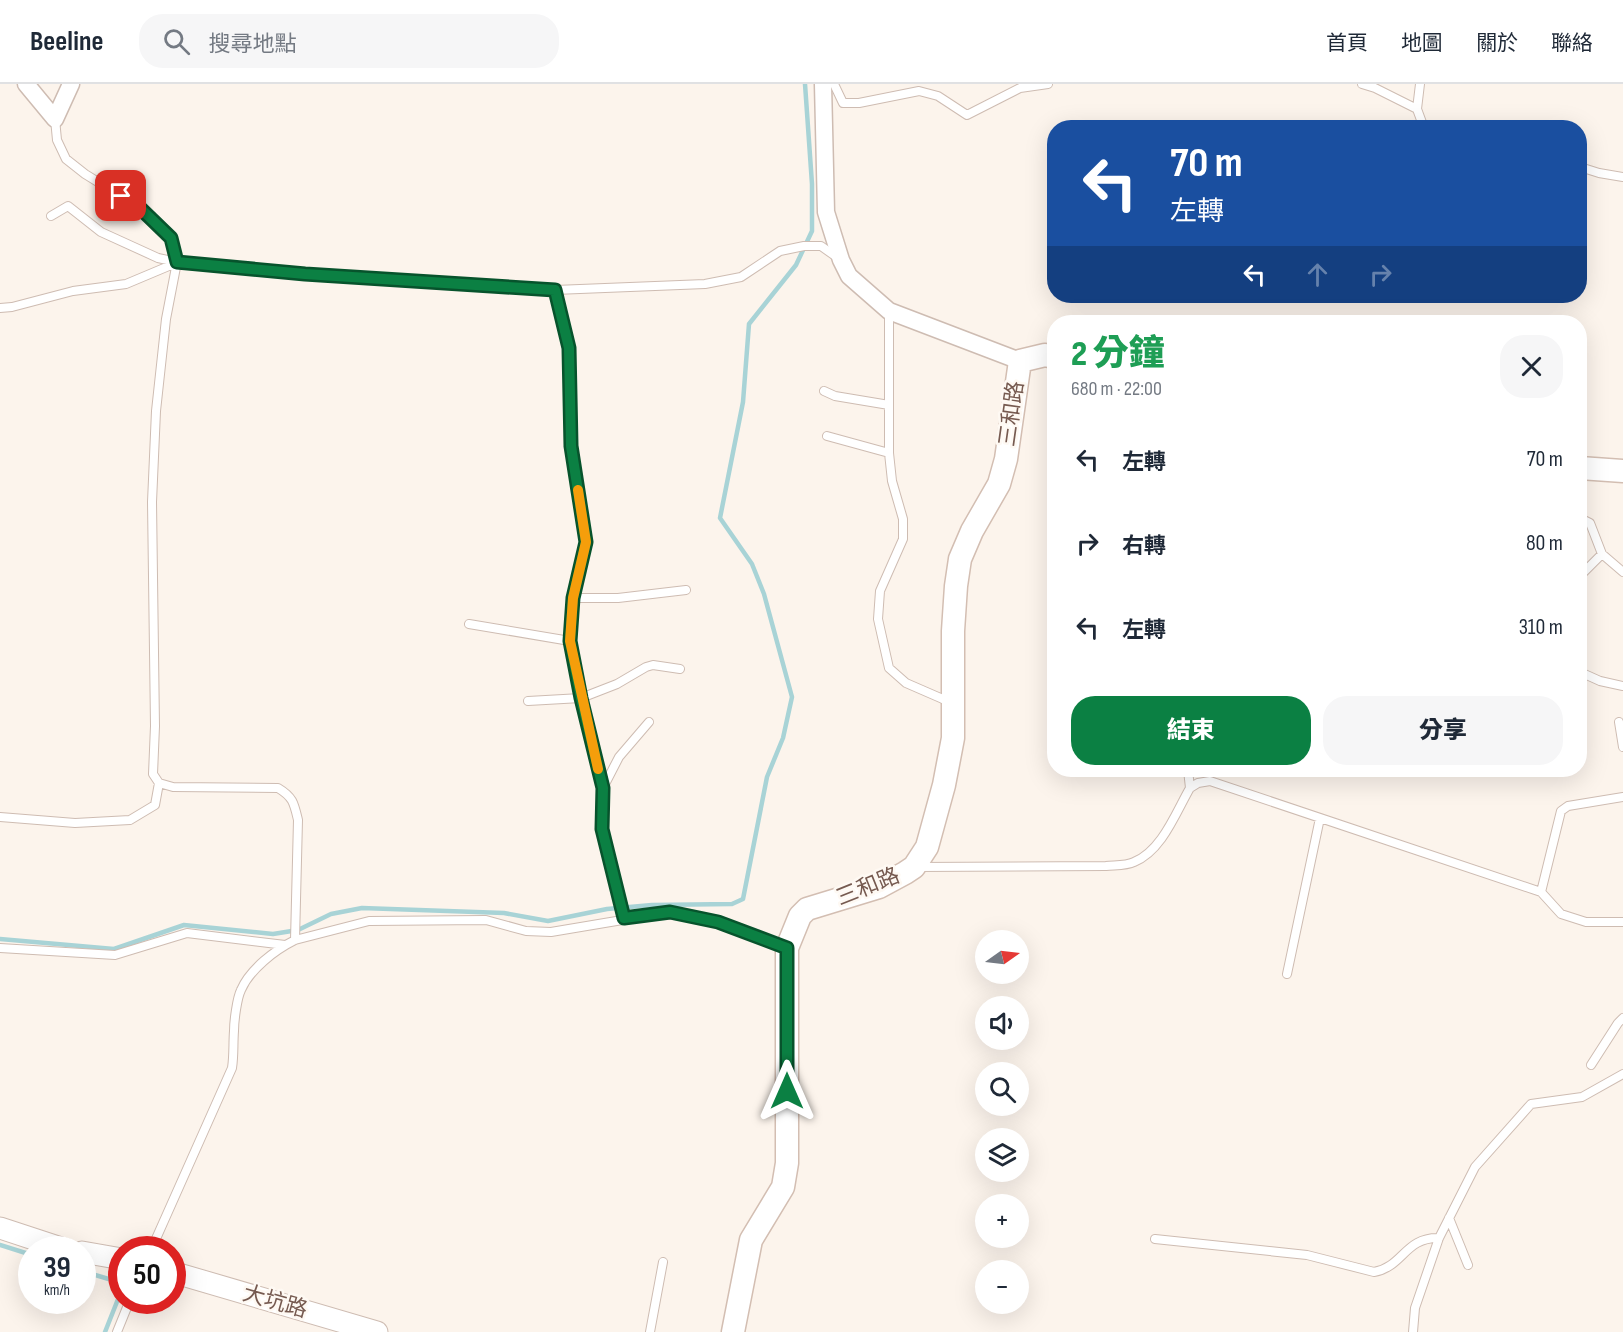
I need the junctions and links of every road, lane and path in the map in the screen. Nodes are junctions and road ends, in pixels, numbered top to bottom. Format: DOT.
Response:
graph roads {
  1 [pos="26,84"];
  2 [pos="70,84"];
  3 [pos="823,84"];
  4 [pos="834,84"];
  5 [pos="1048,84"];
  6 [pos="1362,84"];
  7 [pos="1420,84"];
  8 [pos="1417,109"];
  9 [pos="55,119"];
  10 [pos="1421,120"];
  11 [pos="1587,169"];
  12 [pos="1623,177"];
  13 [pos="51,216"];
  14 [pos="841,260"];
  15 [pos="177,262"];
  16 [pos="555,290"];
  17 [pos="0,308"];
  18 [pos="889,311"];
  19 [pos="1047,355"];
  20 [pos="1020,361"];
  21 [pos="824,391"];
  22 [pos="889,405"];
  23 [pos="827,436"];
  24 [pos="889,453"];
  25 [pos="1587,468"];
  26 [pos="1623,471"];
  27 [pos="1587,522"];
  28 [pos="1602,554"];
  29 [pos="1587,569"];
  30 [pos="1623,572"];
  31 [pos="686,590"];
  32 [pos="573,598"];
  33 [pos="469,624"];
  34 [pos="570,641"];
  35 [pos="680,669"];
  36 [pos="1587,675"];
  37 [pos="1623,686"];
  38 [pos="581,698"];
  39 [pos="528,701"];
  40 [pos="952,703"];
  41 [pos="649,722"];
  42 [pos="1619,722"];
  43 [pos="1623,747"];
  44 [pos="1189,777"];
  45 [pos="159,783"];
  46 [pos="603,788"];
  47 [pos="1190,788"];
  48 [pos="1623,798"];
  49 [pos="0,817"];
  50 [pos="1320,818"];
  51 [pos="914,867"];
  52 [pos="1541,892"];
  53 [pos="624,918"];
  54 [pos="1623,922"];
  55 [pos="295,940"];
  56 [pos="285,945"];
  57 [pos="0,948"];
  58 [pos="787,948"];
  59 [pos="1287,974"];
  60 [pos="1623,1018"];
  61 [pos="1591,1065"];
  62 [pos="1623,1074"];
  63 [pos="1449,1218"];
  64 [pos="0,1228"];
  65 [pos="24,1236"];
  66 [pos="157,1236"];
  67 [pos="1439,1238"];
  68 [pos="1155,1239"];
  69 [pos="663,1262"];
  70 [pos="1468,1264"];
  71 [pos="186,1276"];
  72 [pos="124,1314"];
  73 [pos="117,1332"];
  74 [pos="377,1332"];
  75 [pos="650,1332"];
  76 [pos="733,1332"];
  77 [pos="1413,1332"];
  1 -- 9 [label="street"];
  2 -- 9 [label="street"];
  3 -- 14 [label="street, 三和路"];
  4 -- 5 [label="lane"];
  6 -- 8 [label="lane"];
  7 -- 8 [label="lane"];
  8 -- 10 [label="lane"];
  9 -- 15 [label="lane"];
  11 -- 12 [label="lane"];
  13 -- 15 [label="lane"];
  14 -- 16 [label="lane"];
  14 -- 18 [label="street, 三和路"];
  15 -- 16 [label="lane"];
  15 -- 17 [label="lane"];
  15 -- 45 [label="lane"];
  16 -- 32 [label="lane"];
  18 -- 20 [label="street, 三和路"];
  18 -- 22 [label="lane"];
  19 -- 20 [label="main road, 三和路"];
  20 -- 40 [label="main road, 三和路"];
  21 -- 22 [label="lane"];
  22 -- 24 [label="lane"];
  23 -- 24 [label="lane"];
  24 -- 40 [label="lane"];
  25 -- 26 [label="main road"];
  27 -- 28 [label="lane"];
  28 -- 29 [label="lane"];
  28 -- 30 [label="lane"];
  31 -- 32 [label="lane"];
  32 -- 34 [label="lane"];
  33 -- 34 [label="lane"];
  34 -- 38 [label="lane"];
  35 -- 38 [label="lane"];
  36 -- 37 [label="lane"];
  38 -- 39 [label="lane"];
  38 -- 46 [label="lane"];
  40 -- 51 [label="main road, 三和路"];
  41 -- 46 [label="lane"];
  42 -- 43 [label="lane"];
  44 -- 47 [label="lane"];
  45 -- 49 [label="lane"];
  45 -- 55 [label="lane"];
  46 -- 53 [label="lane"];
  47 -- 50 [label="lane"];
  47 -- 51 [label="lane"];
  48 -- 52 [label="lane"];
  50 -- 52 [label="lane"];
  50 -- 59 [label="lane"];
  51 -- 58 [label="main road, 三和路"];
  52 -- 54 [label="lane"];
  53 -- 55 [label="lane"];
  53 -- 58 [label="lane"];
  55 -- 56 [label="lane"];
  56 -- 57 [label="lane"];
  56 -- 66 [label="lane"];
  58 -- 76 [label="main road, 三和路"];
  60 -- 61 [label="lane"];
  62 -- 63 [label="lane"];
  63 -- 67 [label="lane"];
  63 -- 70 [label="lane"];
  64 -- 65 [label="street"];
  67 -- 68 [label="lane"];
  67 -- 77 [label="lane"];
  69 -- 75 [label="lane"];
  71 -- 74 [label="street, 大坑路"];
  72 -- 73 [label="lane"];
}
